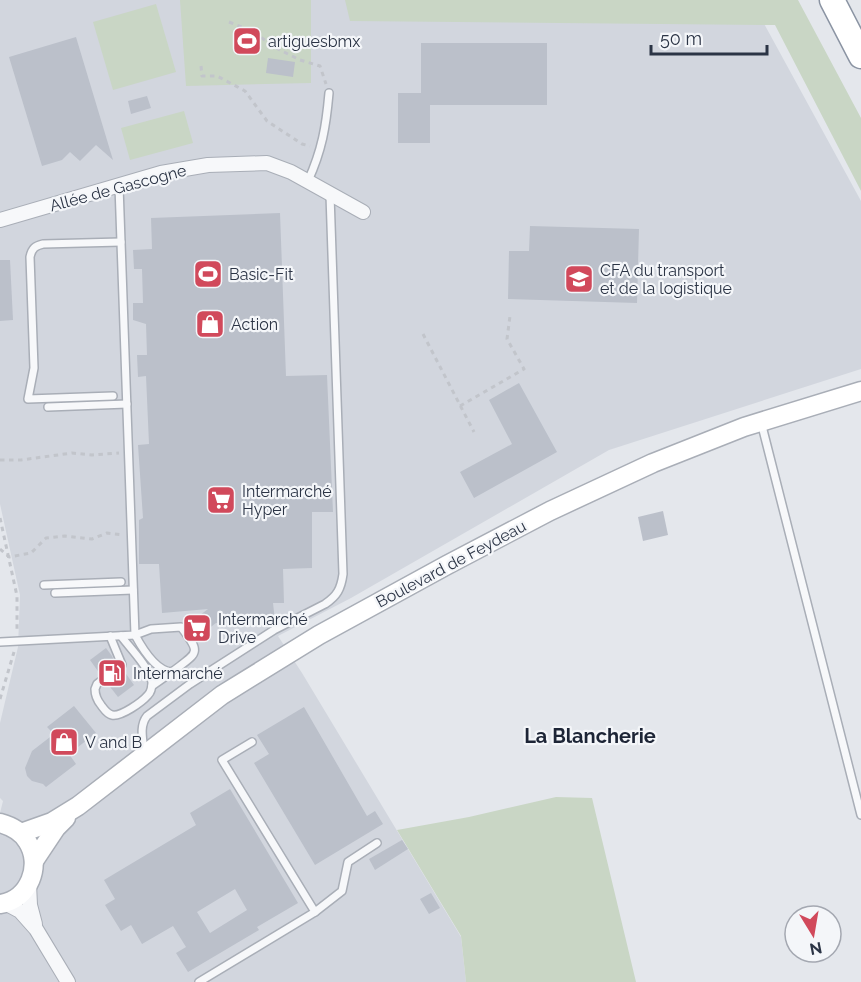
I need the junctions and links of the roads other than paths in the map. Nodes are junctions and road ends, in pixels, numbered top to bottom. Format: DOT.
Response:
graph roads {
  1 [pos="832,0"];
  2 [pos="861,56"];
  3 [pos="329,93"];
  4 [pos="308,181"];
  5 [pos="119,186"];
  6 [pos="330,192"];
  7 [pos="363,212"];
  8 [pos="0,220"];
  9 [pos="121,242"];
  10 [pos="861,391"];
  11 [pos="113,396"];
  12 [pos="127,404"];
  13 [pos="48,407"];
  14 [pos="761,422"];
  15 [pos="121,582"];
  16 [pos="44,585"];
  17 [pos="133,590"];
  18 [pos="55,593"];
  19 [pos="135,635"];
  20 [pos="110,636"];
  21 [pos="121,636"];
  22 [pos="0,642"];
  23 [pos="172,672"];
  24 [pos="152,686"];
  25 [pos="252,742"];
  26 [pos="144,755"];
  27 [pos="78,806"];
  28 [pos="861,815"];
  29 [pos="0,823"];
  30 [pos="21,833"];
  31 [pos="377,843"];
  32 [pos="34,861"];
  33 [pos="29,884"];
  34 [pos="2,904"];
  35 [pos="315,912"];
  36 [pos="36,929"];
  37 [pos="68,982"];
  38 [pos="200,982"];
  1 -- 2 [label="highway"];
  3 -- 4 [label="lane"];
  4 -- 5 [label="street, Allée de Gascogne"];
  4 -- 6 [label="street, Allée de Gascogne"];
  5 -- 8 [label="street, Allée de Gascogne"];
  5 -- 9 [label="lane"];
  6 -- 7 [label="street, Allée de Gascogne"];
  6 -- 26 [label="lane"];
  9 -- 11 [label="lane"];
  9 -- 12 [label="lane"];
  10 -- 14 [label="main road, Boulevard de Feydeau"];
  12 -- 13 [label="lane"];
  12 -- 17 [label="lane"];
  14 -- 26 [label="main road, Boulevard de Feydeau"];
  14 -- 28 [label="lane"];
  15 -- 16 [label="lane"];
  17 -- 18 [label="lane"];
  17 -- 19 [label="lane"];
  19 -- 21 [label="lane"];
  19 -- 23 [label="lane"];
  19 -- 23 [label="lane"];
  20 -- 21 [label="lane"];
  20 -- 22 [label="lane"];
  20 -- 24 [label="lane"];
  21 -- 24 [label="lane"];
  23 -- 24 [label="lane"];
  25 -- 35 [label="lane"];
  26 -- 27 [label="main road, Boulevard de Feydeau"];
  27 -- 30 [label="main road, Boulevard de Feydeau"];
  27 -- 32 [label="main road, Boulevard de Feydeau"];
  29 -- 30 [label="main road"];
  30 -- 32 [label="main road"];
  31 -- 35 [label="lane"];
  32 -- 33 [label="main road"];
  33 -- 34 [label="main road"];
  33 -- 36 [label="street"];
  34 -- 36 [label="street"];
  35 -- 38 [label="lane"];
  36 -- 37 [label="street"];
}
